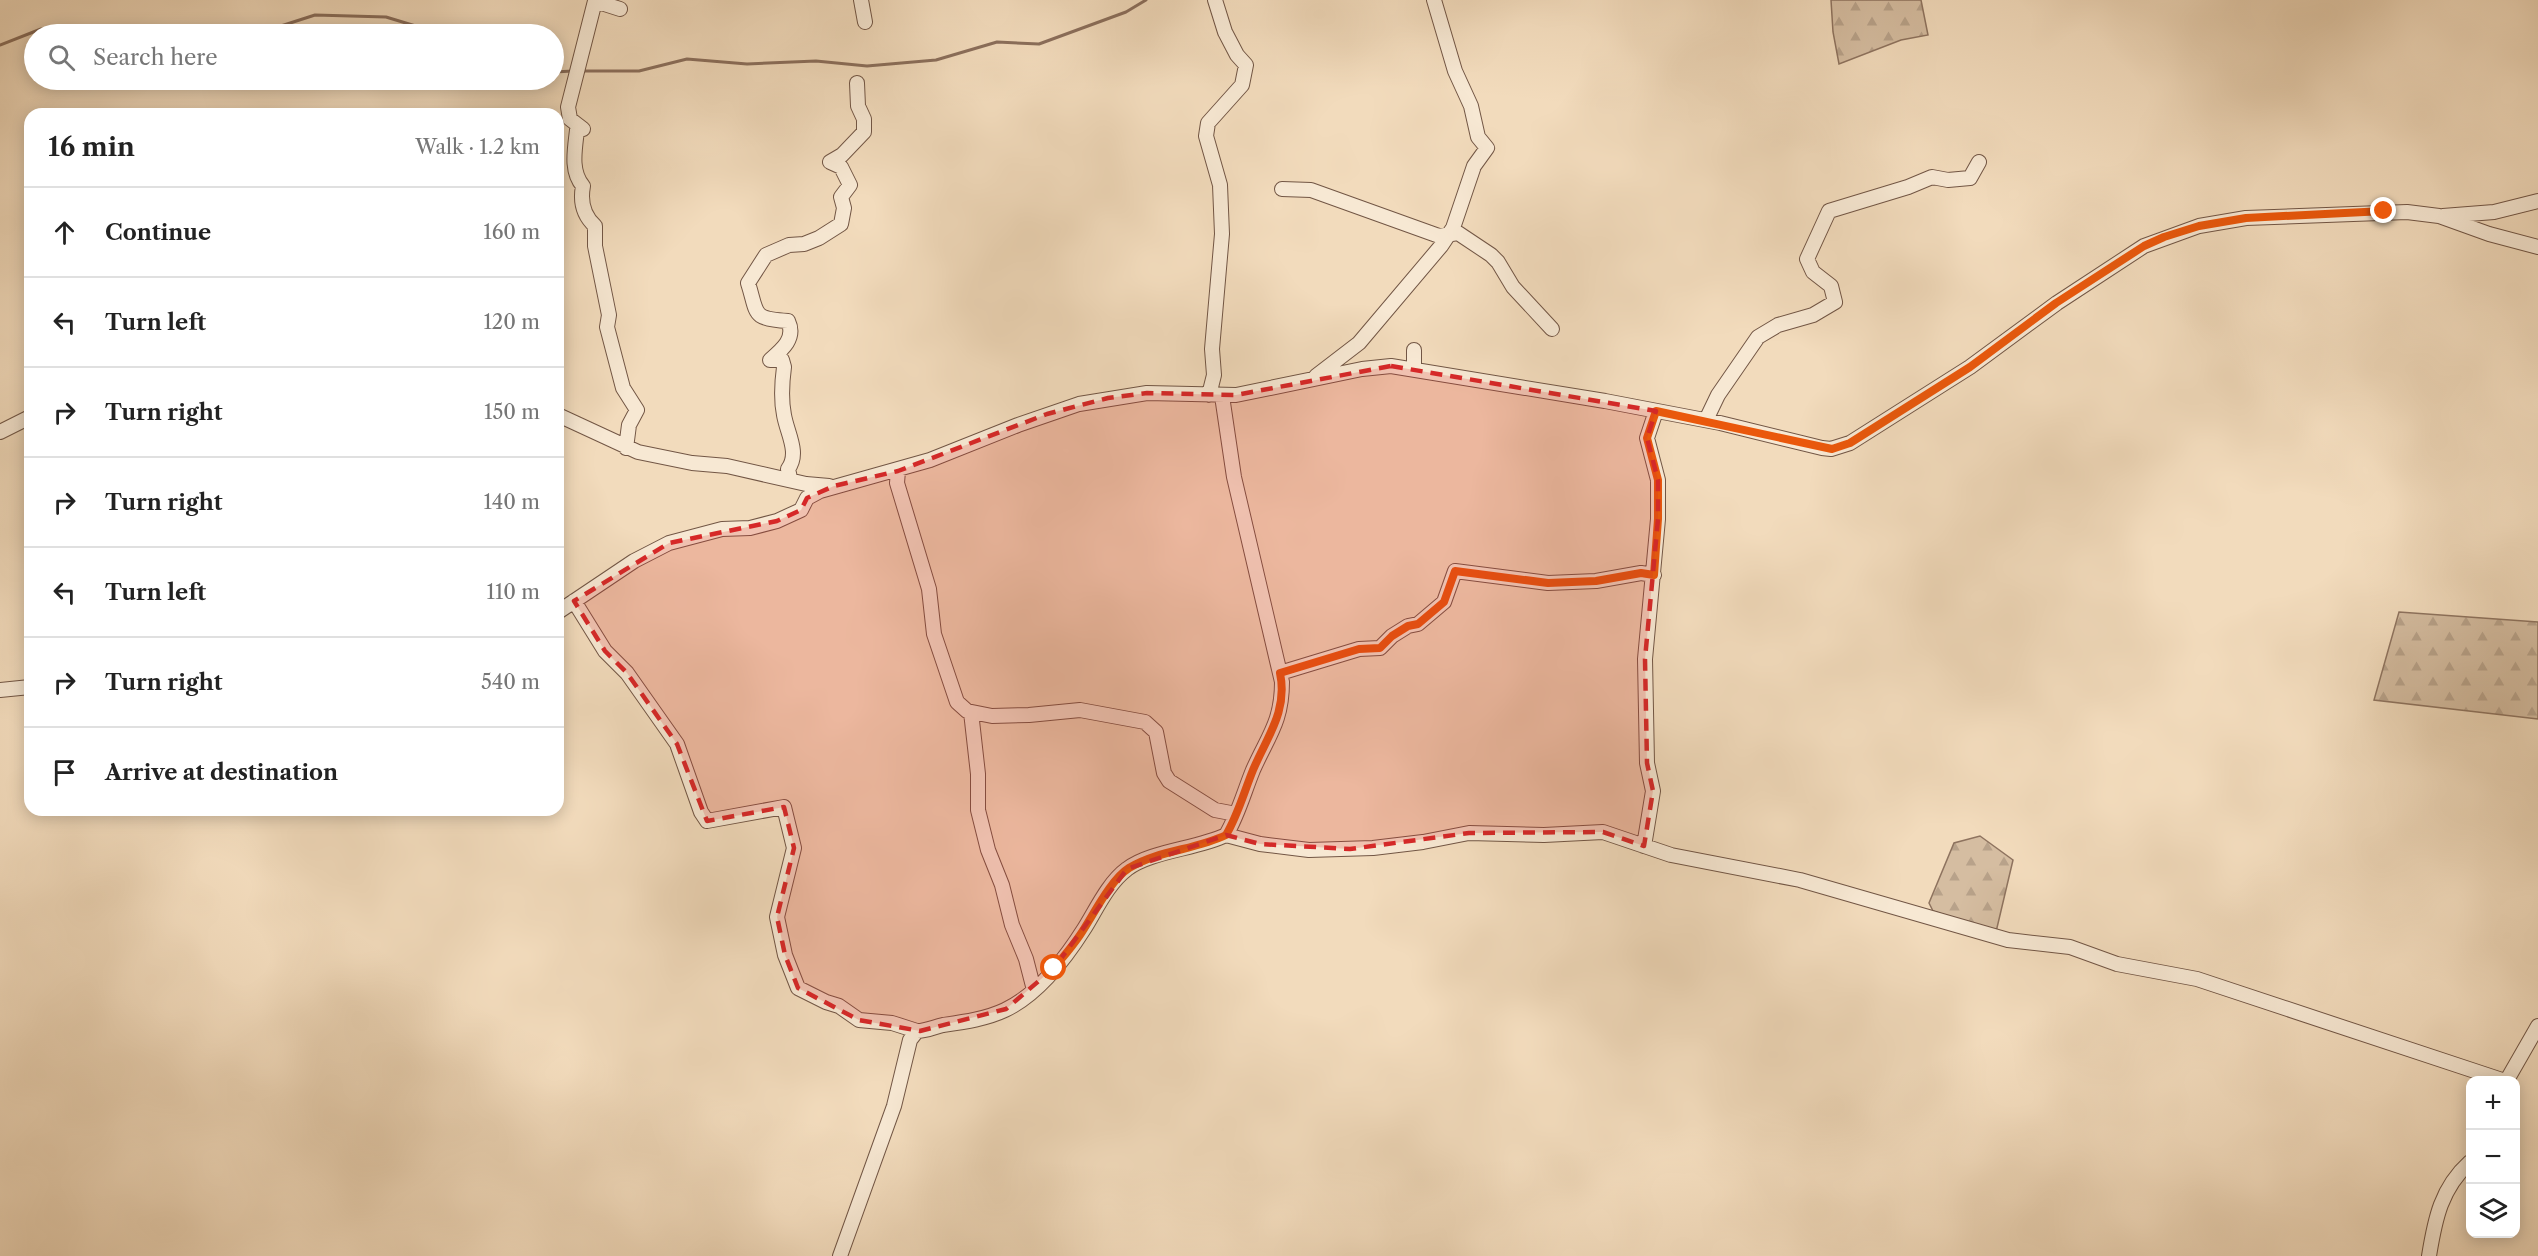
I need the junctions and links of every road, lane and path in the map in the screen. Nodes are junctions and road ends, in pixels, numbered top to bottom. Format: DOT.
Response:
graph roads {
  1 [pos="861,0"];
  2 [pos="1215,0"];
  3 [pos="1434,0"];
  4 [pos="595,1"];
  5 [pos="620,9"];
  6 [pos="866,22"];
  7 [pos="857,83"];
  8 [pos="1979,162"];
  9 [pos="1282,189"];
  10 [pos="2538,201"];
  11 [pos="2439,216"];
  12 [pos="1450,233"];
  13 [pos="2538,247"];
  14 [pos="1552,329"];
  15 [pos="1414,350"];
  16 [pos="1414,369"];
  17 [pos="1312,379"];
  18 [pos="1216,396"];
  19 [pos="1656,411"];
  20 [pos="564,418"];
  21 [pos="24,420"];
  22 [pos="1706,420"];
  23 [pos="0,432"];
  24 [pos="626,448"];
  25 [pos="898,471"];
  26 [pos="790,478"];
  27 [pos="834,486"];
  28 [pos="1654,575"];
  29 [pos="574,601"];
  30 [pos="564,608"];
  31 [pos="1280,673"];
  32 [pos="24,688"];
  33 [pos="0,690"];
  34 [pos="971,712"];
  35 [pos="1236,814"];
  36 [pos="1226,835"];
  37 [pos="1644,846"];
  38 [pos="1034,990"];
  39 [pos="2538,1026"];
  40 [pos="917,1031"];
  41 [pos="2490,1076"];
  42 [pos="2509,1076"];
  43 [pos="2466,1166"];
  44 [pos="840,1256"];
  45 [pos="2429,1256"];
  1 -- 6 [label="street"];
  2 -- 18 [label="street"];
  3 -- 12 [label="street"];
  4 -- 5 [label="street"];
  4 -- 24 [label="street"];
  7 -- 26 [label="street"];
  8 -- 22 [label="street"];
  9 -- 12 [label="street"];
  10 -- 11 [label="street"];
  11 -- 13 [label="street"];
  11 -- 22 [label="street"];
  12 -- 14 [label="street"];
  12 -- 17 [label="street"];
  15 -- 16 [label="street"];
  16 -- 17 [label="street"];
  16 -- 19 [label="street"];
  17 -- 18 [label="street"];
  18 -- 25 [label="street"];
  18 -- 31 [label="street"];
  19 -- 22 [label="street"];
  19 -- 28 [label="street"];
  20 -- 24 [label="street"];
  21 -- 23 [label="street"];
  24 -- 26 [label="street"];
  25 -- 27 [label="street"];
  25 -- 34 [label="street"];
  26 -- 27 [label="street"];
  27 -- 29 [label="street"];
  28 -- 31 [label="street"];
  28 -- 37 [label="street"];
  29 -- 30 [label="street"];
  29 -- 40 [label="street"];
  31 -- 35 [label="street"];
  32 -- 33 [label="street"];
  34 -- 35 [label="street"];
  34 -- 38 [label="street"];
  35 -- 36 [label="street"];
  36 -- 37 [label="street"];
  36 -- 38 [label="street"];
  37 -- 41 [label="street"];
  38 -- 40 [label="street"];
  39 -- 42 [label="street"];
  40 -- 44 [label="street"];
  43 -- 45 [label="street"];
}
